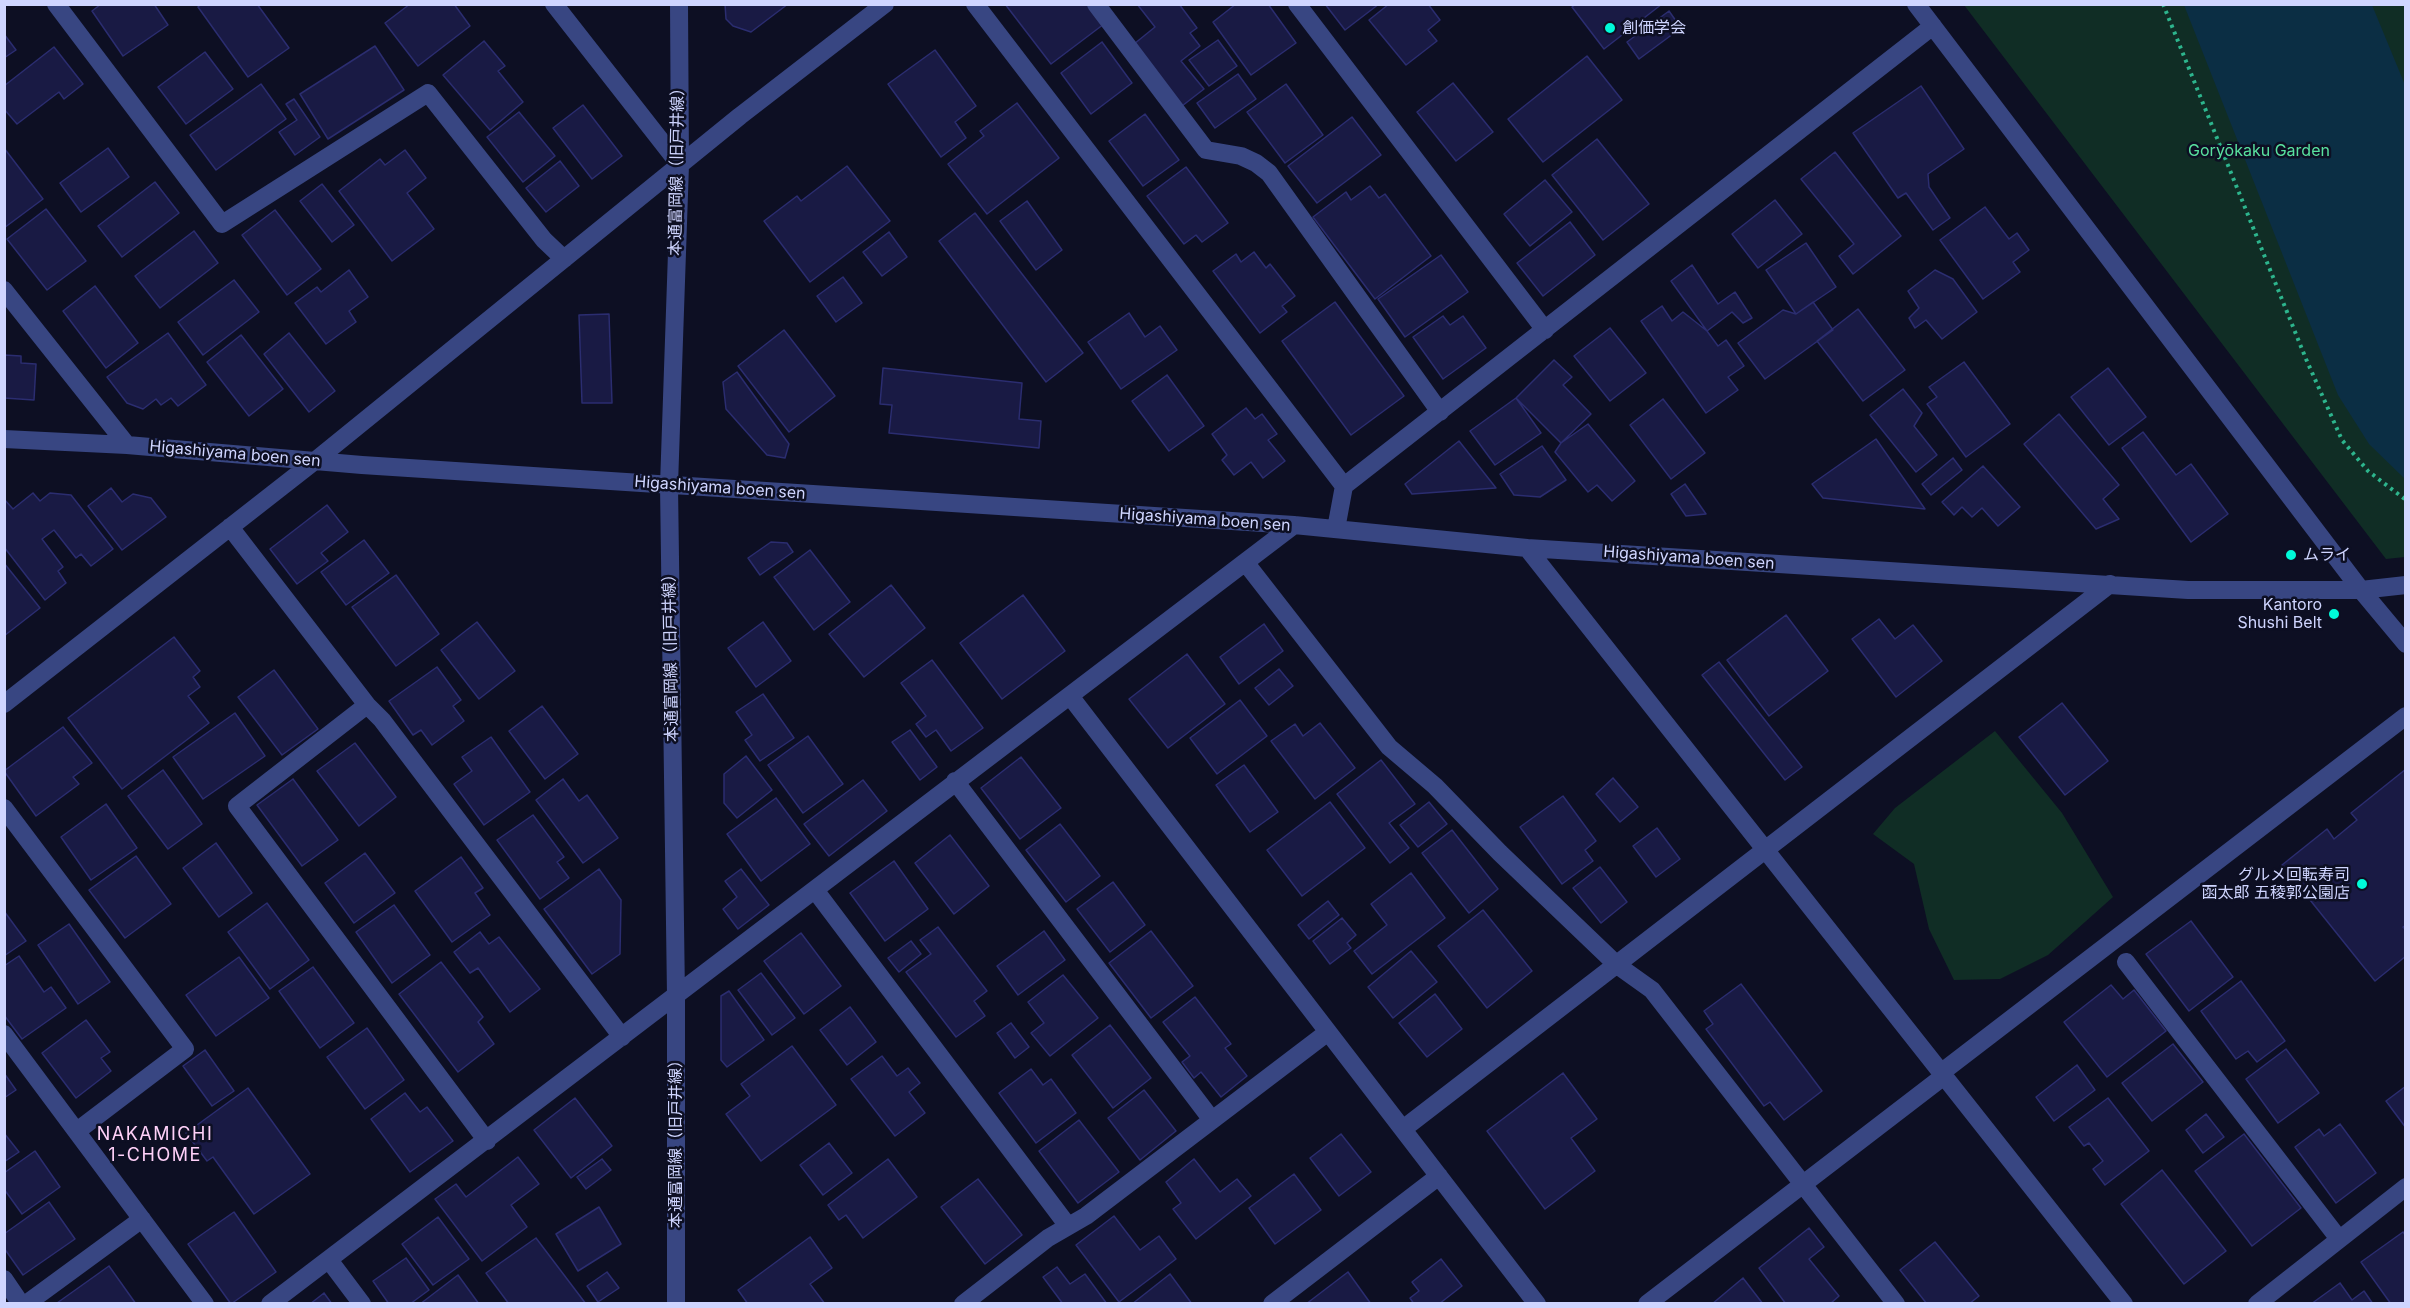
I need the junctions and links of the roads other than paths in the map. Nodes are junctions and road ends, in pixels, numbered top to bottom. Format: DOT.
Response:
graph roads {
  1 [pos="56,4"];
  2 [pos="554,4"];
  3 [pos="678,4"];
  4 [pos="885,4"];
  5 [pos="975,4"];
  6 [pos="1096,4"];
  7 [pos="1297,4"];
  8 [pos="1916,4"];
  9 [pos="1933,26"];
  10 [pos="680,165"];
  11 [pos="564,260"];
  12 [pos="4,290"];
  13 [pos="1545,330"];
  14 [pos="1440,412"];
  15 [pos="4,439"];
  16 [pos="127,445"];
  17 [pos="316,460"];
  18 [pos="669,485"];
  19 [pos="1344,486"];
  20 [pos="1294,525"];
  21 [pos="230,527"];
  22 [pos="1336,529"];
  23 [pos="1527,548"];
  24 [pos="1245,562"];
  25 [pos="2110,584"];
  26 [pos="2406,585"];
  27 [pos="2361,590"];
  28 [pos="2406,644"];
  29 [pos="1070,696"];
  30 [pos="4,704"];
  31 [pos="367,705"];
  32 [pos="2406,716"];
  33 [pos="955,781"];
  34 [pos="4,808"];
  35 [pos="1766,850"];
  36 [pos="815,890"];
  37 [pos="2126,962"];
  38 [pos="1617,965"];
  39 [pos="676,996"];
  40 [pos="1328,1032"];
  41 [pos="4,1034"];
  42 [pos="622,1037"];
  43 [pos="1943,1074"];
  44 [pos="1212,1120"];
  45 [pos="1404,1129"];
  46 [pos="77,1131"];
  47 [pos="487,1141"];
  48 [pos="1439,1176"];
  49 [pos="1801,1185"];
  50 [pos="2406,1187"];
  51 [pos="142,1219"];
  52 [pos="1068,1226"];
  53 [pos="2339,1239"];
  54 [pos="329,1260"];
  55 [pos="4,1279"];
  56 [pos="21,1304"];
  57 [pos="26,1304"];
  58 [pos="205,1304"];
  59 [pos="270,1304"];
  60 [pos="362,1304"];
  61 [pos="676,1304"];
  62 [pos="963,1304"];
  63 [pos="1272,1304"];
  64 [pos="1537,1304"];
  65 [pos="1647,1304"];
  66 [pos="1896,1304"];
  67 [pos="2124,1304"];
  68 [pos="2257,1304"];
  1 -- 11 [label="street"];
  2 -- 10 [label="street"];
  3 -- 10 [label="street, 本通富岡線（旧戸井線）"];
  4 -- 10 [label="street"];
  5 -- 19 [label="street"];
  6 -- 14 [label="street"];
  7 -- 13 [label="street"];
  8 -- 9 [label="street"];
  9 -- 13 [label="street"];
  9 -- 27 [label="street"];
  10 -- 11 [label="street"];
  10 -- 18 [label="street, 本通富岡線（旧戸井線）"];
  11 -- 17 [label="street"];
  12 -- 16 [label="street"];
  13 -- 14 [label="street"];
  14 -- 19 [label="street"];
  15 -- 16 [label="street, Higashiyama boen sen"];
  16 -- 17 [label="street, Higashiyama boen sen"];
  17 -- 18 [label="street, Higashiyama boen sen"];
  17 -- 21 [label="street"];
  18 -- 20 [label="street, Higashiyama boen sen"];
  18 -- 39 [label="street, 本通富岡線（旧戸井線）"];
  19 -- 22 [label="street"];
  20 -- 22 [label="street, Higashiyama boen sen"];
  20 -- 24 [label="street"];
  21 -- 30 [label="street"];
  21 -- 31 [label="street"];
  22 -- 23 [label="street, Higashiyama boen sen"];
  23 -- 25 [label="street, Higashiyama boen sen"];
  23 -- 35 [label="street"];
  24 -- 29 [label="street"];
  24 -- 38 [label="street"];
  25 -- 27 [label="street, Higashiyama boen sen"];
  25 -- 35 [label="street"];
  26 -- 27 [label="street, Higashiyama boen sen"];
  27 -- 28 [label="street"];
  29 -- 33 [label="street"];
  29 -- 40 [label="street"];
  31 -- 42 [label="street"];
  31 -- 47 [label="street"];
  32 -- 43 [label="street"];
  33 -- 36 [label="street"];
  33 -- 44 [label="street"];
  34 -- 46 [label="street"];
  35 -- 38 [label="street"];
  35 -- 43 [label="street"];
  36 -- 39 [label="street"];
  36 -- 52 [label="street"];
  37 -- 53 [label="street"];
  38 -- 45 [label="street"];
  38 -- 49 [label="street"];
  39 -- 42 [label="street"];
  39 -- 61 [label="street, 本通富岡線（旧戸井線）"];
  40 -- 44 [label="street"];
  40 -- 45 [label="street"];
  41 -- 46 [label="street"];
  42 -- 47 [label="street"];
  43 -- 49 [label="street"];
  43 -- 67 [label="street"];
  44 -- 52 [label="street"];
  45 -- 48 [label="street"];
  46 -- 51 [label="street"];
  47 -- 54 [label="street"];
  48 -- 63 [label="street"];
  48 -- 64 [label="street"];
  49 -- 65 [label="street"];
  49 -- 66 [label="street"];
  50 -- 53 [label="street"];
  51 -- 57 [label="street"];
  51 -- 58 [label="street"];
  52 -- 62 [label="street"];
  53 -- 68 [label="street"];
  54 -- 59 [label="street"];
  54 -- 60 [label="street"];
  55 -- 56 [label="street"];
}
